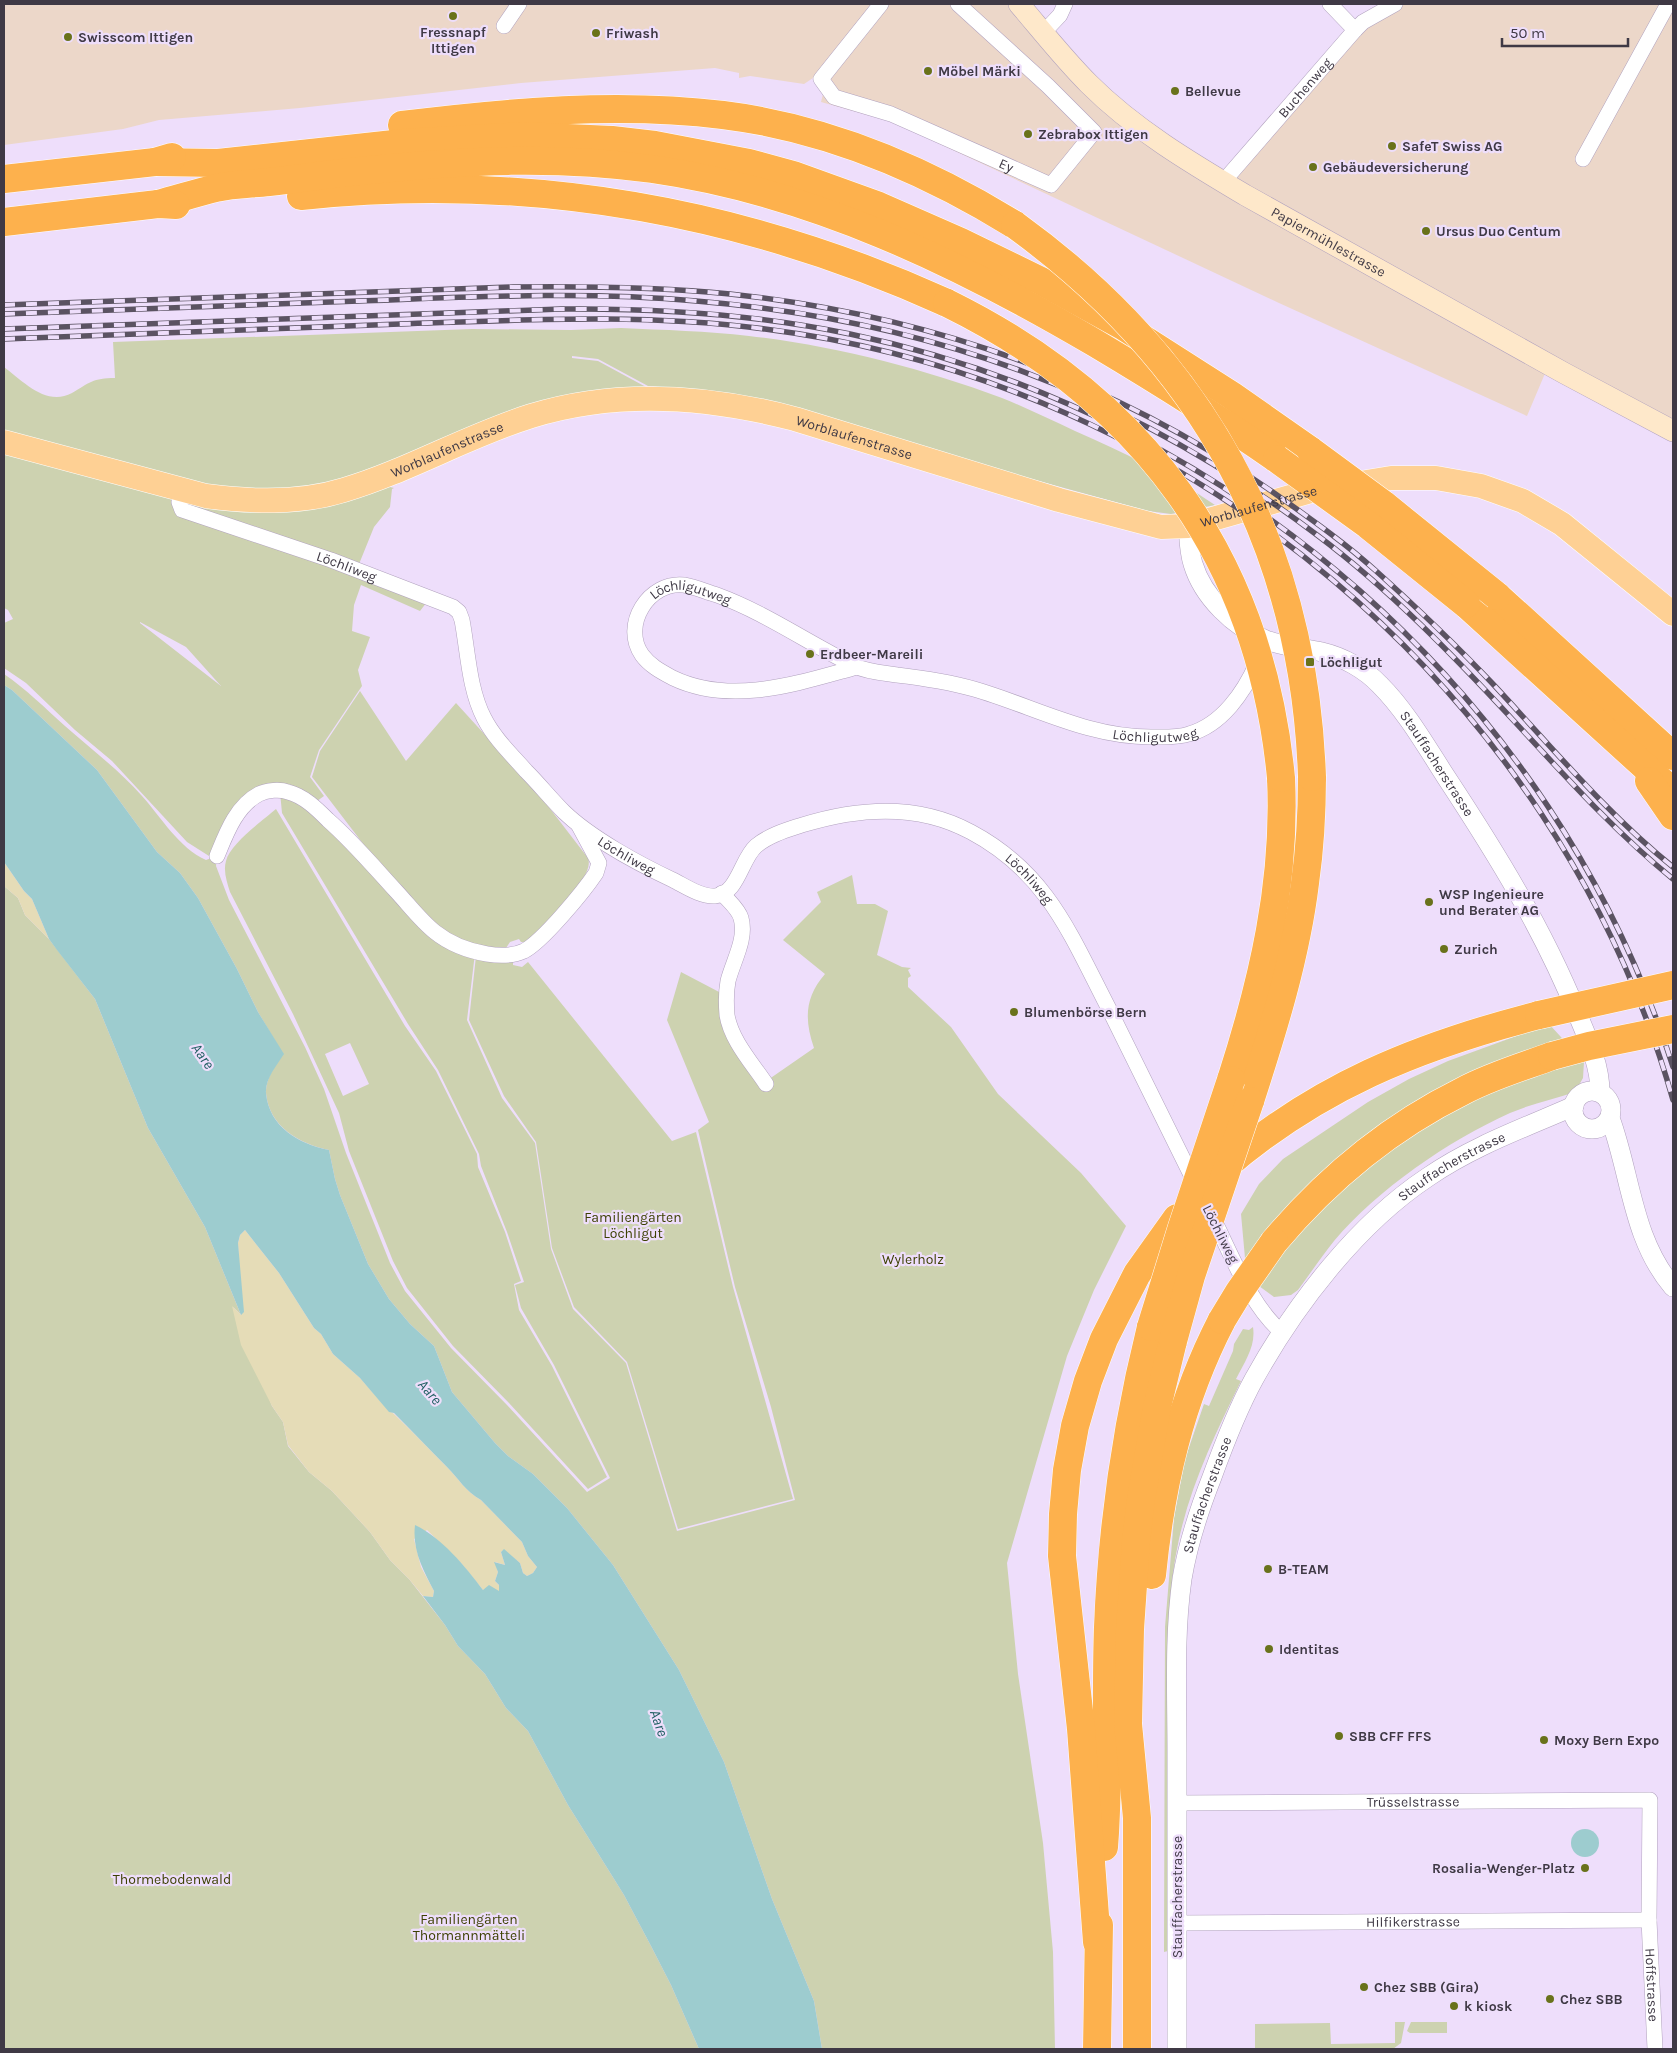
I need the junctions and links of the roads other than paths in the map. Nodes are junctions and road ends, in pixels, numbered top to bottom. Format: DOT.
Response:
graph roads {
  1 [pos="519,4"];
  2 [pos="881,4"];
  3 [pos="958,4"];
  4 [pos="1019,4"];
  5 [pos="1065,4"];
  6 [pos="1330,4"];
  7 [pos="1395,4"];
  8 [pos="1668,4"];
  9 [pos="504,26"];
  10 [pos="1355,30"];
  11 [pos="1043,33"];
  12 [pos="1583,159"];
  13 [pos="155,162"];
  14 [pos="4,179"];
  15 [pos="1224,182"];
  16 [pos="158,204"];
  17 [pos="4,222"];
  18 [pos="1673,431"];
  19 [pos="4,442"];
  20 [pos="182,490"];
  21 [pos="1188,526"];
  22 [pos="1673,614"];
  23 [pos="1267,641"];
  24 [pos="858,668"];
  25 [pos="1630,753"];
  26 [pos="1673,756"];
  27 [pos="1673,792"];
  28 [pos="1673,816"];
  29 [pos="579,824"];
  30 [pos="217,856"];
  31 [pos="722,894"];
  32 [pos="1673,985"];
  33 [pos="1673,1030"];
  34 [pos="766,1084"];
  35 [pos="1600,1092"];
  36 [pos="1574,1106"];
  37 [pos="1610,1118"];
  38 [pos="1673,1287"];
  39 [pos="1283,1333"];
  40 [pos="1162,1334"];
  41 [pos="1177,1803"];
  42 [pos="1136,1818"];
  43 [pos="1649,1920"];
  44 [pos="1177,1923"];
  45 [pos="1097,1942"];
  46 [pos="1097,2049"];
  47 [pos="1137,2049"];
  48 [pos="1177,2049"];
  49 [pos="1655,2049"];
  1 -- 9 [label="street"];
  2 -- 3 [label="street, Ey"];
  4 -- 11 [label="main road, Papiermühlestrasse"];
  5 -- 11 [label="street"];
  6 -- 10 [label="street"];
  7 -- 10 [label="street, Buchenweg"];
  8 -- 12 [label="street"];
  10 -- 15 [label="street, Buchenweg"];
  11 -- 15 [label="main road, Papiermühlestrasse"];
  13 -- 14 [label="highway"];
  13 -- 26 [label="highway, bridge"];
  13 -- 40 [label="highway, bridge"];
  15 -- 18 [label="main road, Papiermühlestrasse"];
  16 -- 17 [label="highway"];
  16 -- 25 [label="highway, bridge"];
  16 -- 40 [label="highway, bridge"];
  19 -- 20 [label="main road, Worblaufenstrasse"];
  20 -- 21 [label="main road, Worblaufenstrasse"];
  20 -- 29 [label="street, Löchliweg"];
  21 -- 22 [label="main road, Worblaufenstrasse"];
  21 -- 23 [label="street"];
  23 -- 24 [label="street, Löchligutweg"];
  23 -- 35 [label="street, Stauffacherstrasse"];
  24 -- 24 [label="street, Löchligutweg"];
  25 -- 27 [label="highway"];
  25 -- 28 [label="highway"];
  29 -- 30 [label="street, Löchliweg"];
  29 -- 31 [label="street, Löchliweg"];
  31 -- 34 [label="street"];
  31 -- 39 [label="street, Löchliweg"];
  32 -- 45 [label="highway, bridge"];
  33 -- 42 [label="highway, bridge"];
  35 -- 36 [label="street, Stauffacherstrasse"];
  35 -- 37 [label="street, Stauffacherstrasse"];
  36 -- 37 [label="street"];
  36 -- 39 [label="street, Stauffacherstrasse"];
  37 -- 38 [label="street, Stauffacherstrasse"];
  39 -- 41 [label="street, Stauffacherstrasse"];
  40 -- 42 [label="highway"];
  40 -- 45 [label="highway"];
  41 -- 43 [label="street, Trüsselstrasse"];
  41 -- 44 [label="street, Stauffacherstrasse"];
  42 -- 47 [label="highway"];
  43 -- 44 [label="street, Hilfikerstrasse"];
  43 -- 49 [label="street, Hoffstrasse"];
  44 -- 48 [label="street, Stauffacherstrasse"];
  45 -- 46 [label="highway"];
}
